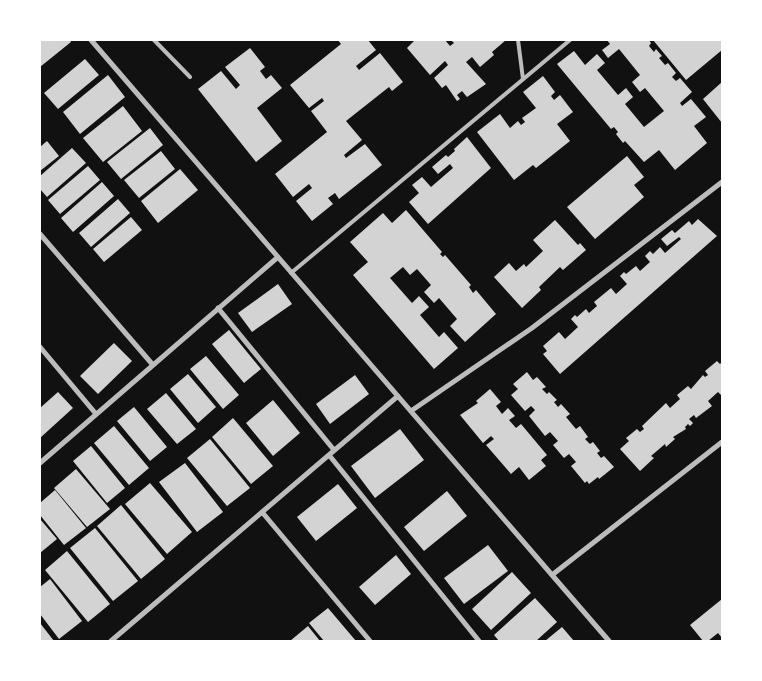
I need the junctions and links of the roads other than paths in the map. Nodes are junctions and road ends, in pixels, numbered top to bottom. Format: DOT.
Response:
graph roads {
  1 [pos="91,40"];
  2 [pos="154,40"];
  3 [pos="518,40"];
  4 [pos="570,40"];
  5 [pos="190,77"];
  6 [pos="523,79"];
  7 [pos="722,182"];
  8 [pos="40,234"];
  9 [pos="278,257"];
  10 [pos="291,272"];
  11 [pos="218,308"];
  12 [pos="40,347"];
  13 [pos="153,365"];
  14 [pos="398,396"];
  15 [pos="411,411"];
  16 [pos="96,414"];
  17 [pos="722,442"];
  18 [pos="334,450"];
  19 [pos="329,454"];
  20 [pos="40,462"];
  21 [pos="262,512"];
  22 [pos="552,575"];
  23 [pos="111,641"];
  24 [pos="370,641"];
  25 [pos="479,641"];
  26 [pos="609,641"];
  1 -- 9 [label="street"];
  2 -- 5 [label="lane"];
  3 -- 6 [label="lane"];
  4 -- 6 [label="lane"];
  6 -- 10 [label="lane"];
  7 -- 15 [label="street"];
  8 -- 13 [label="street"];
  9 -- 10 [label="street"];
  9 -- 11 [label="street"];
  10 -- 14 [label="street"];
  11 -- 13 [label="street"];
  11 -- 18 [label="street"];
  12 -- 16 [label="street"];
  13 -- 16 [label="street"];
  14 -- 15 [label="street"];
  14 -- 18 [label="street"];
  15 -- 22 [label="street"];
  16 -- 20 [label="street"];
  17 -- 22 [label="street"];
  18 -- 19 [label="street"];
  19 -- 21 [label="street"];
  19 -- 25 [label="street"];
  21 -- 23 [label="street"];
  21 -- 24 [label="street"];
  22 -- 26 [label="street"];
}
